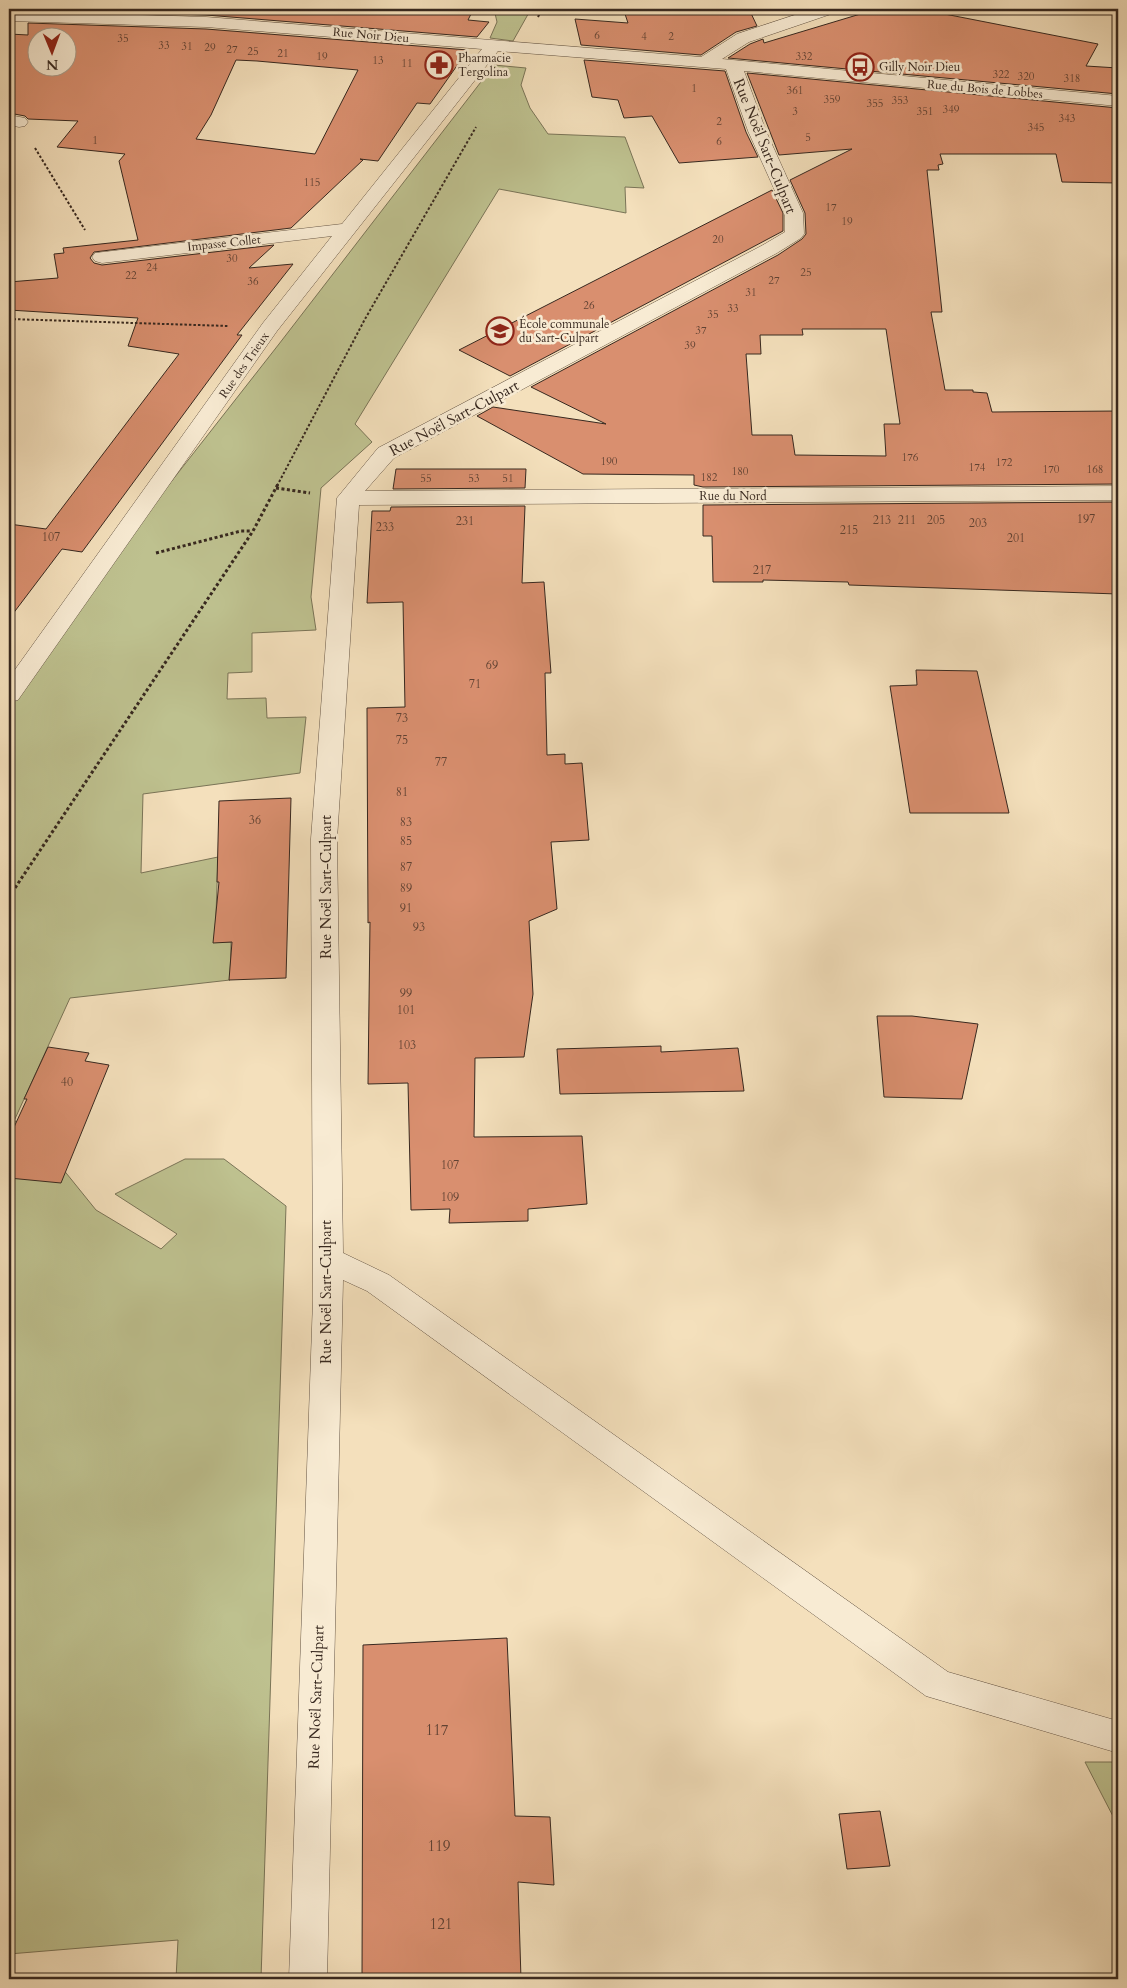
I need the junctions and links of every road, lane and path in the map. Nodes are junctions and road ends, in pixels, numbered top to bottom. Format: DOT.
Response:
graph roads {
  1 [pos="542,9"];
  2 [pos="828,9"];
  3 [pos="9,16"];
  4 [pos="493,46"];
  5 [pos="522,48"];
  6 [pos="704,62"];
  7 [pos="733,65"];
  8 [pos="1118,101"];
  9 [pos="14,121"];
  10 [pos="477,126"];
  11 [pos="346,229"];
  12 [pos="102,256"];
  13 [pos="9,319"];
  14 [pos="270,326"];
  15 [pos="1118,493"];
  16 [pos="348,498"];
  17 [pos="253,531"];
  18 [pos="151,554"];
  19 [pos="9,695"];
  20 [pos="9,897"];
  21 [pos="327,1259"];
  22 [pos="1118,1737"];
  23 [pos="308,1979"];
  1 -- 5 [label="path"];
  2 -- 6 [label="street"];
  3 -- 4 [label="street, Rue Noir Dieu"];
  4 -- 5 [label="street, Rue Noir Dieu"];
  4 -- 11 [label="street, Rue des Trieux"];
  5 -- 6 [label="street, Rue Noir Dieu"];
  6 -- 7 [label="street, Rue Noir Dieu"];
  7 -- 8 [label="street, Rue du Bois de Lobbes"];
  7 -- 16 [label="street, Rue Noël Sart-Culpart"];
  9 -- 12 [label="path"];
  10 -- 17 [label="path"];
  11 -- 12 [label="street, Impasse Collet"];
  11 -- 14 [label="street, Rue des Trieux"];
  13 -- 14 [label="path"];
  14 -- 19 [label="street, Rue des Trieux"];
  15 -- 16 [label="street, Rue du Nord"];
  16 -- 21 [label="street, Rue Noël Sart-Culpart"];
  17 -- 18 [label="path"];
  17 -- 20 [label="path"];
  21 -- 22 [label="street"];
  21 -- 23 [label="street, Rue Noël Sart-Culpart"];
}
